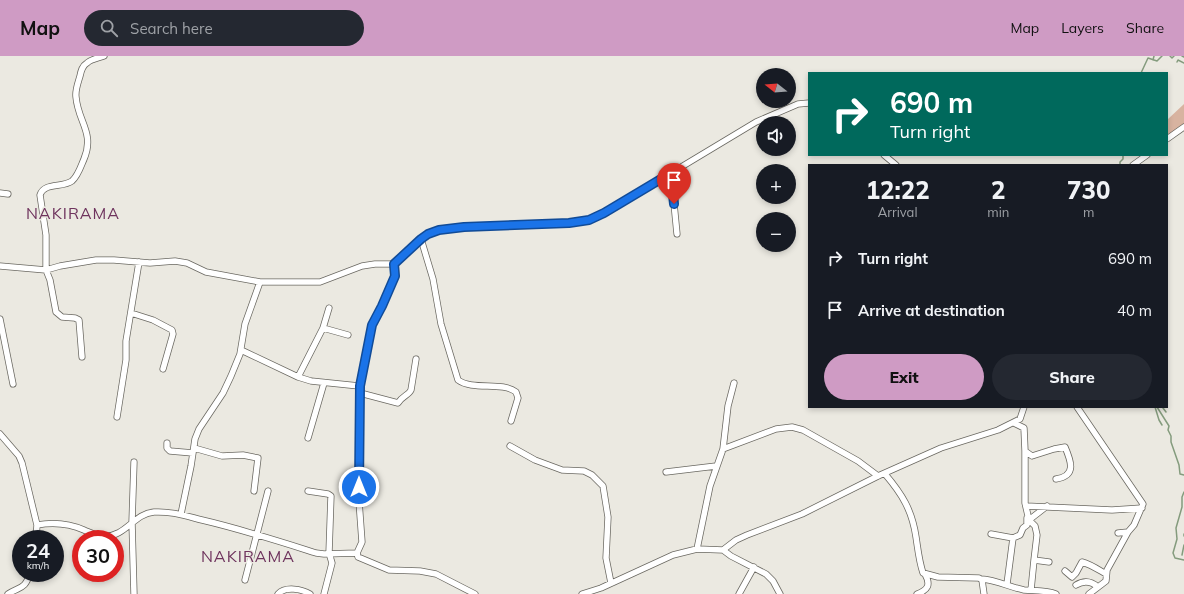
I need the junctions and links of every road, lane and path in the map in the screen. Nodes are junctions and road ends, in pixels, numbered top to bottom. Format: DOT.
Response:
graph roads {
  1 [pos="104,56"];
  2 [pos="808,103"];
  3 [pos="1184,127"];
  4 [pos="1168,138"];
  5 [pos="885,156"];
  6 [pos="1146,156"];
  7 [pos="895,164"];
  8 [pos="1135,164"];
  9 [pos="671,173"];
  10 [pos="0,193"];
  11 [pos="8,194"];
  12 [pos="677,234"];
  13 [pos="421,239"];
  14 [pos="139,262"];
  15 [pos="394,264"];
  16 [pos="0,266"];
  17 [pos="46,270"];
  18 [pos="260,282"];
  19 [pos="328,308"];
  20 [pos="131,313"];
  21 [pos="0,319"];
  22 [pos="323,328"];
  23 [pos="348,335"];
  24 [pos="241,350"];
  25 [pos="82,356"];
  26 [pos="416,359"];
  27 [pos="162,369"];
  28 [pos="298,377"];
  29 [pos="324,383"];
  30 [pos="734,383"];
  31 [pos="13,384"];
  32 [pos="360,386"];
  33 [pos="360,393"];
  34 [pos="1024,408"];
  35 [pos="1078,408"];
  36 [pos="116,417"];
  37 [pos="511,421"];
  38 [pos="1014,423"];
  39 [pos="0,434"];
  40 [pos="308,438"];
  41 [pos="167,443"];
  42 [pos="510,446"];
  43 [pos="723,449"];
  44 [pos="194,450"];
  45 [pos="1025,451"];
  46 [pos="134,462"];
  47 [pos="716,466"];
  48 [pos="666,472"];
  49 [pos="885,474"];
  50 [pos="878,476"];
  51 [pos="1056,479"];
  52 [pos="254,491"];
  53 [pos="268,491"];
  54 [pos="308,491"];
  55 [pos="1026,506"];
  56 [pos="1047,506"];
  57 [pos="1142,508"];
  58 [pos="181,514"];
  59 [pos="1029,519"];
  60 [pos="132,522"];
  61 [pos="36,525"];
  62 [pos="36,530"];
  63 [pos="1128,532"];
  64 [pos="1118,533"];
  65 [pos="257,534"];
  66 [pos="991,534"];
  67 [pos="1013,538"];
  68 [pos="697,549"];
  69 [pos="723,550"];
  70 [pos="357,553"];
  71 [pos="329,554"];
  72 [pos="1034,560"];
  73 [pos="1049,562"];
  74 [pos="754,567"];
  75 [pos="1065,571"];
  76 [pos="925,574"];
  77 [pos="1106,574"];
  78 [pos="981,579"];
  79 [pos="245,580"];
  80 [pos="27,582"];
  81 [pos="611,583"];
  82 [pos="1007,584"];
  83 [pos="1076,585"];
  84 [pos="1098,587"];
  85 [pos="1031,590"];
  86 [pos="8,594"];
  87 [pos="134,594"];
  88 [pos="278,594"];
  89 [pos="310,594"];
  90 [pos="324,594"];
  91 [pos="475,594"];
  92 [pos="582,594"];
  93 [pos="739,594"];
  94 [pos="780,594"];
  95 [pos="917,594"];
  96 [pos="984,594"];
  97 [pos="1056,594"];
  98 [pos="1089,594"];
  1 -- 17 [label="street"];
  2 -- 9 [label="street"];
  3 -- 4 [label="street"];
  5 -- 7 [label="street"];
  6 -- 8 [label="street"];
  9 -- 12 [label="street"];
  9 -- 13 [label="street"];
  10 -- 11 [label="street"];
  13 -- 15 [label="street"];
  13 -- 37 [label="street"];
  14 -- 17 [label="street"];
  14 -- 18 [label="street"];
  14 -- 20 [label="street"];
  15 -- 18 [label="street"];
  15 -- 32 [label="street"];
  16 -- 17 [label="street"];
  17 -- 25 [label="street"];
  18 -- 24 [label="street"];
  19 -- 22 [label="street"];
  20 -- 27 [label="street"];
  20 -- 36 [label="street"];
  21 -- 31 [label="street"];
  22 -- 23 [label="street"];
  22 -- 28 [label="street"];
  24 -- 28 [label="street"];
  24 -- 44 [label="street"];
  26 -- 33 [label="street"];
  28 -- 29 [label="street"];
  29 -- 32 [label="street"];
  29 -- 40 [label="street"];
  30 -- 43 [label="street"];
  32 -- 33 [label="street"];
  33 -- 70 [label="street"];
  34 -- 38 [label="street"];
  35 -- 57 [label="street"];
  38 -- 45 [label="street"];
  38 -- 49 [label="street"];
  39 -- 61 [label="street"];
  41 -- 44 [label="street"];
  42 -- 81 [label="street"];
  43 -- 47 [label="street"];
  43 -- 50 [label="street"];
  44 -- 52 [label="street"];
  44 -- 58 [label="street"];
  45 -- 51 [label="street"];
  45 -- 55 [label="street"];
  46 -- 60 [label="street"];
  47 -- 48 [label="street"];
  47 -- 68 [label="street"];
  49 -- 50 [label="street"];
  49 -- 76 [label="street"];
  50 -- 69 [label="street"];
  53 -- 65 [label="street"];
  54 -- 71 [label="street"];
  55 -- 56 [label="street"];
  55 -- 59 [label="street"];
  56 -- 57 [label="street"];
  56 -- 59 [label="street"];
  57 -- 63 [label="street"];
  58 -- 60 [label="street"];
  58 -- 65 [label="street"];
  59 -- 67 [label="street"];
  59 -- 72 [label="street"];
  60 -- 61 [label="street"];
  60 -- 87 [label="street"];
  61 -- 62 [label="street"];
  63 -- 64 [label="street"];
  63 -- 77 [label="street"];
  65 -- 71 [label="street"];
  65 -- 79 [label="street"];
  66 -- 67 [label="street"];
  67 -- 82 [label="street"];
  68 -- 69 [label="street"];
  68 -- 81 [label="street"];
  69 -- 74 [label="street"];
  70 -- 71 [label="street"];
  70 -- 91 [label="street"];
  71 -- 90 [label="street"];
  72 -- 73 [label="street"];
  72 -- 85 [label="street"];
  74 -- 93 [label="street"];
  74 -- 94 [label="street"];
  75 -- 77 [label="street"];
  76 -- 78 [label="street"];
  76 -- 95 [label="street"];
  77 -- 84 [label="street"];
  78 -- 82 [label="street"];
  78 -- 96 [label="street"];
  80 -- 86 [label="street"];
  81 -- 92 [label="street"];
  82 -- 85 [label="street"];
  83 -- 84 [label="street"];
  84 -- 98 [label="street"];
  85 -- 97 [label="street"];
  88 -- 89 [label="street"];
}
